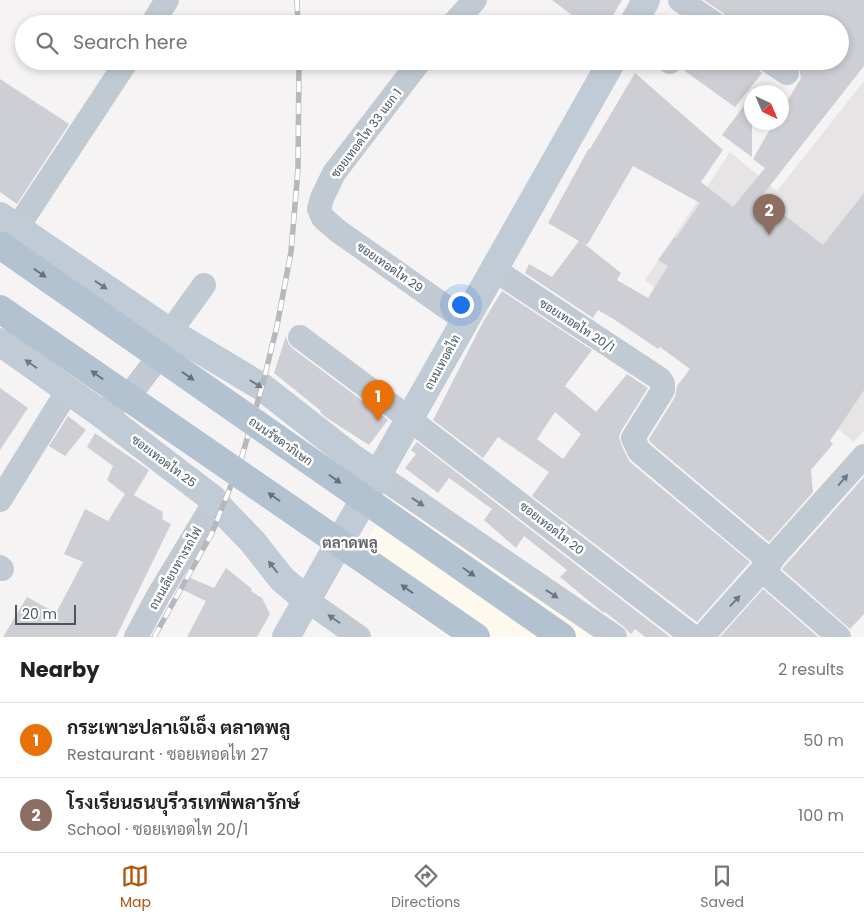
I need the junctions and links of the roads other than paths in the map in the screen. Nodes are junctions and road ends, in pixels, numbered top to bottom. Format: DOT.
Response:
graph roads {
  1 [pos="167,0"];
  2 [pos="646,0"];
  3 [pos="680,0"];
  4 [pos="473,1"];
  5 [pos="158,15"];
  6 [pos="461,15"];
  7 [pos="638,15"];
  8 [pos="696,15"];
  9 [pos="121,70"];
  10 [pos="413,70"];
  11 [pos="607,70"];
  12 [pos="319,209"];
  13 [pos="6,230"];
  14 [pos="495,270"];
  15 [pos="204,285"];
  16 [pos="0,308"];
  17 [pos="466,321"];
  18 [pos="170,332"];
  19 [pos="300,338"];
  20 [pos="0,342"];
  21 [pos="68,390"];
  22 [pos="100,413"];
  23 [pos="410,420"];
  24 [pos="864,456"];
  25 [pos="378,475"];
  26 [pos="213,499"];
  27 [pos="0,500"];
  28 [pos="767,566"];
  29 [pos="308,602"];
  30 [pos="136,637"];
  31 [pos="286,637"];
  32 [pos="359,637"];
  33 [pos="476,637"];
  34 [pos="562,637"];
  35 [pos="615,637"];
  36 [pos="693,637"];
  37 [pos="702,637"];
  38 [pos="839,637"];
  1 -- 5 [label="street"];
  2 -- 7 [label="main road"];
  3 -- 8 [label="street"];
  4 -- 6 [label="street"];
  9 -- 13 [label="street"];
  10 -- 12 [label="street, ซอยเทอดไท 33 แยก 1"];
  11 -- 14 [label="main road, ถนนเทอดไท"];
  12 -- 17 [label="street, ซอยเทอดไท 29"];
  13 -- 18 [label="main road, one-way"];
  13 -- 34 [label="main road, ถนนรัชดาภิเษก, one-way, bridge"];
  14 -- 17 [label="main road, ถนนเทอดไท"];
  14 -- 28 [label="street, ซอยเทอดไท 20/1"];
  15 -- 18 [label="street"];
  33 -- 16 [label="main road, one-way, bridge"];
  17 -- 23 [label="main road, ถนนเทอดไท"];
  18 -- 22 [label="street"];
  18 -- 25 [label="main road, one-way"];
  19 -- 23 [label="street, ซอยเทอดไท 20"];
  21 -- 20 [label="main road, ซอยเทอดไท 25, one-way"];
  21 -- 22 [label="main road, ซอยเทอดไท 25"];
  21 -- 27 [label="street"];
  22 -- 26 [label="main road, ซอยเทอดไท 25"];
  23 -- 25 [label="main road, ถนนเทอดไท"];
  23 -- 36 [label="street, ซอยเทอดไท 20"];
  28 -- 24 [label="street, one-way"];
  25 -- 29 [label="main road, ถนนเทอดไท"];
  25 -- 35 [label="street, one-way"];
  29 -- 26 [label="main road, ซอยเทอดไท 25, one-way"];
  26 -- 30 [label="street, ถนนเลียบทางรถไฟ"];
  37 -- 28 [label="street, one-way"];
  28 -- 38 [label="street"];
  29 -- 31 [label="main road, ถนนเทอดไท"];
  32 -- 29 [label="street, one-way"];
}
